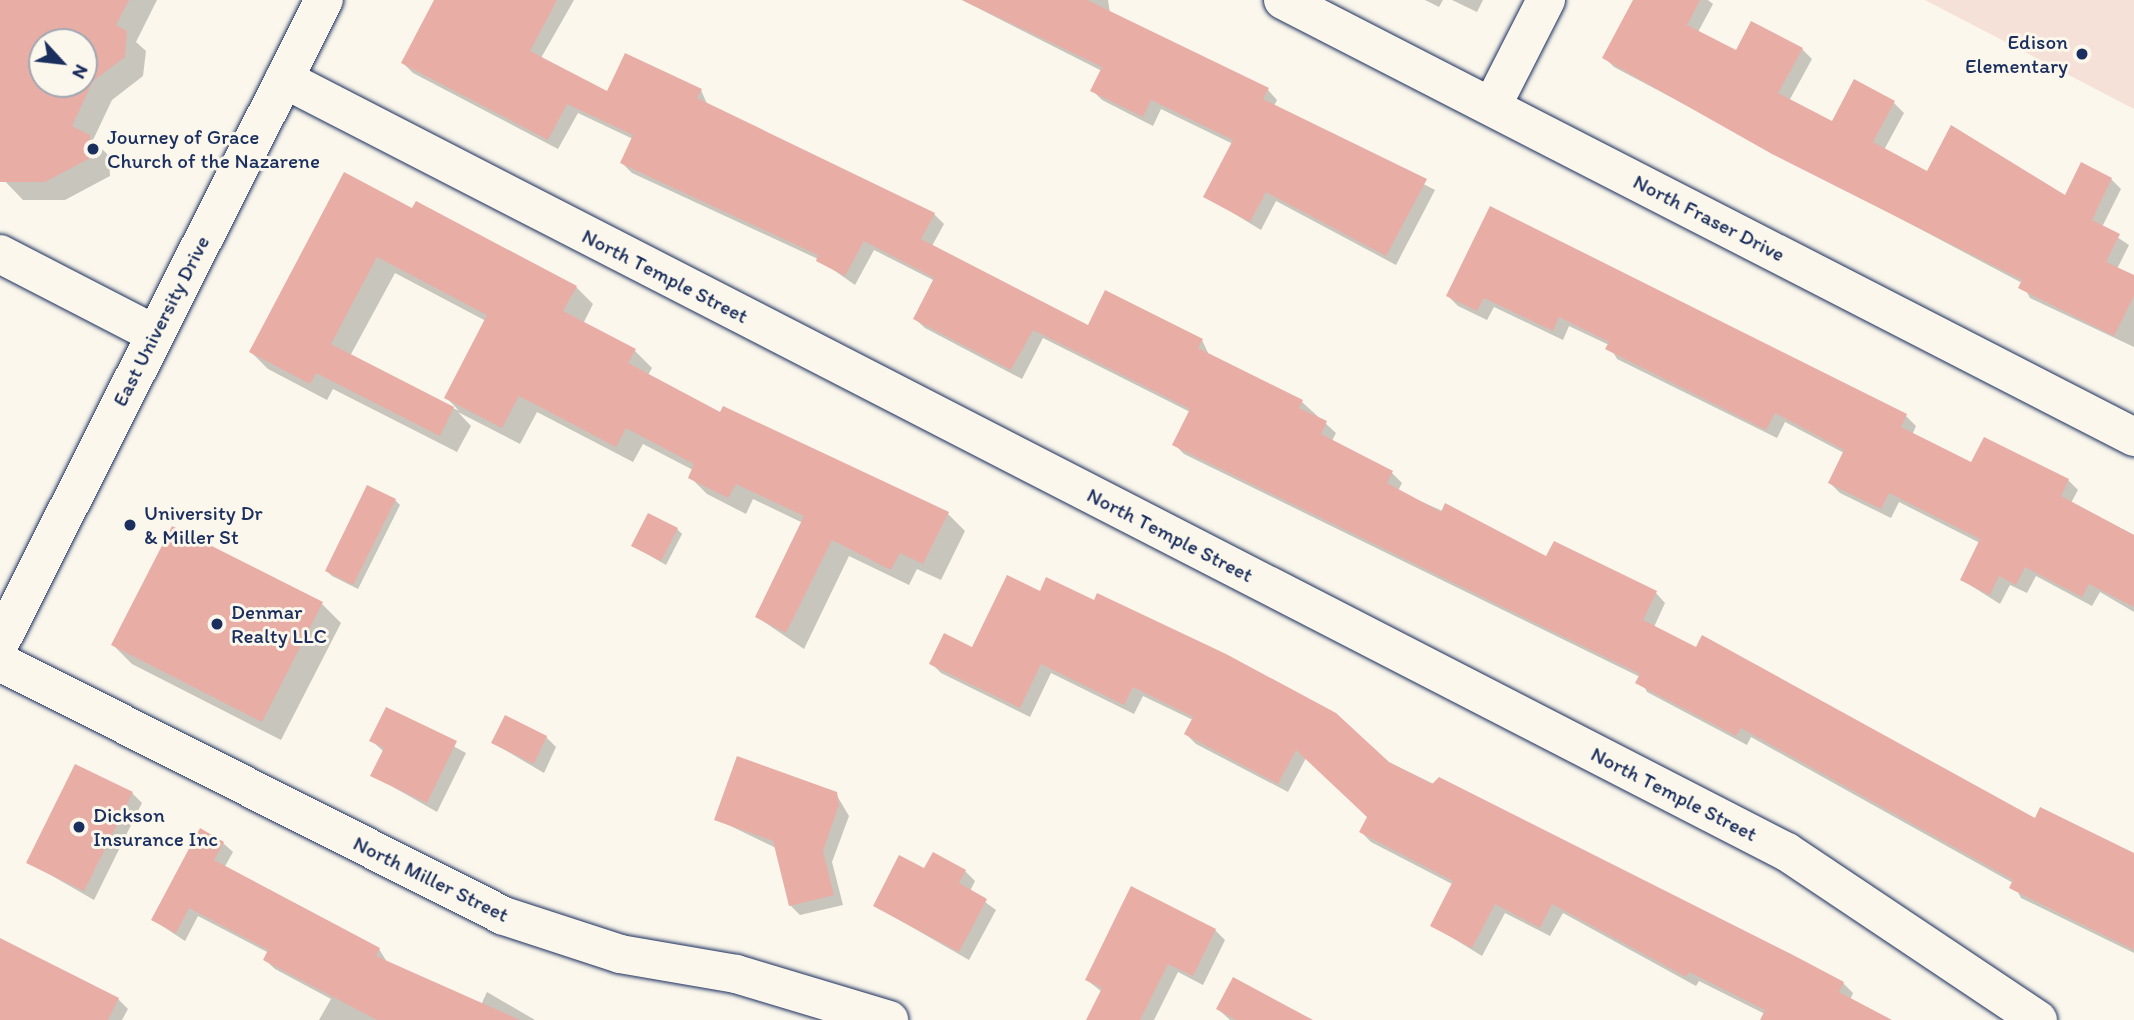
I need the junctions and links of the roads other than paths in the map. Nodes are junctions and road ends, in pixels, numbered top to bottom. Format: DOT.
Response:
graph roads {
  1 [pos="324,0"];
  2 [pos="1283,0"];
  3 [pos="1546,0"];
  4 [pos="284,79"];
  5 [pos="1492,106"];
  6 [pos="0,254"];
  7 [pos="155,334"];
  8 [pos="2134,437"];
  9 [pos="0,643"];
  10 [pos="0,663"];
  11 [pos="889,1020"];
  12 [pos="2038,1020"];
  1 -- 4 [label="street, East University Drive"];
  2 -- 5 [label="street, North Fraser Drive"];
  3 -- 5 [label="street"];
  4 -- 7 [label="street, East University Drive"];
  4 -- 12 [label="street, North Temple Street"];
  5 -- 8 [label="street, North Fraser Drive"];
  6 -- 7 [label="street"];
  7 -- 9 [label="street, East University Drive"];
  10 -- 11 [label="street, North Miller Street"];
}
